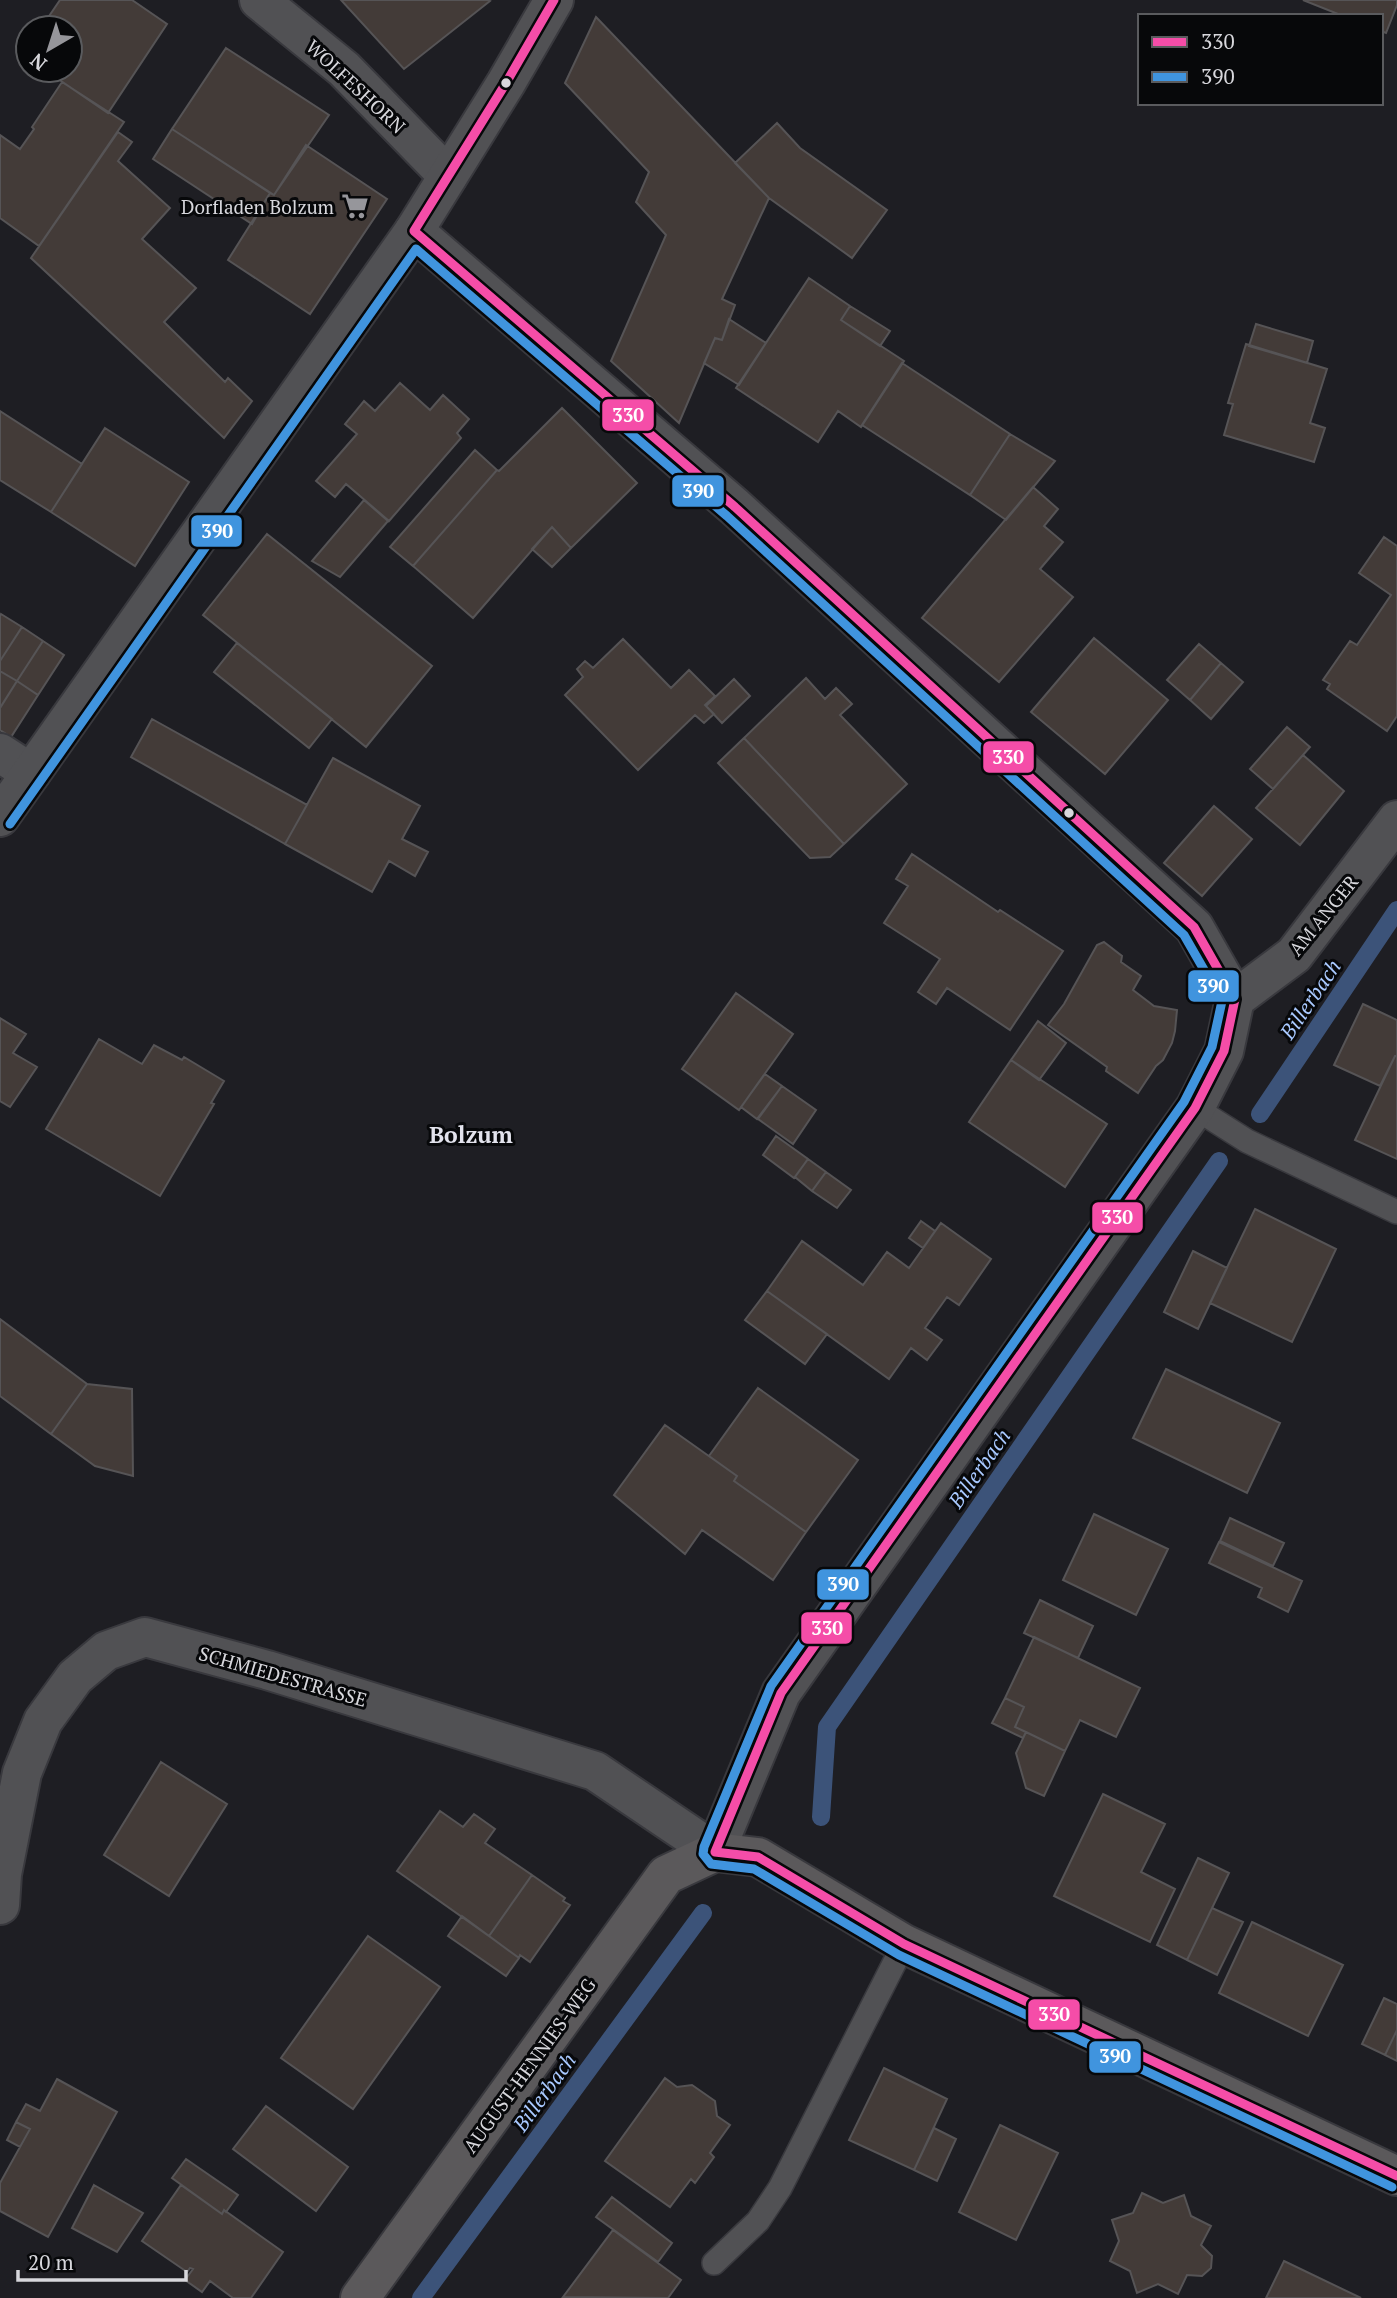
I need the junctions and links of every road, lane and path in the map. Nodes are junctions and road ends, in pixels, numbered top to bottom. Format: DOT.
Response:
graph roads {
  1 [pos="259,0"];
  2 [pos="554,0"];
  3 [pos="448,176"];
  4 [pos="414,230"];
  5 [pos="16,763"];
  6 [pos="0,817"];
  7 [pos="1397,820"];
  8 [pos="1235,999"];
  9 [pos="1195,1108"];
  10 [pos="1397,1212"];
  11 [pos="715,1852"];
  12 [pos="0,1905"];
  13 [pos="904,1944"];
  14 [pos="1397,2176"];
  15 [pos="713,2263"];
  16 [pos="360,2298"];
  1 -- 3 [label="street, WOLFESHORN"];
  2 -- 3 [label="street"];
  3 -- 4 [label="street"];
  4 -- 5 [label="street"];
  4 -- 8 [label="street"];
  5 -- 6 [label="street"];
  7 -- 8 [label="street, AM ANGER"];
  8 -- 9 [label="street"];
  9 -- 10 [label="lane"];
  9 -- 11 [label="street"];
  11 -- 12 [label="street, SCHMIEDESTRASSE"];
  11 -- 13 [label="main road"];
  11 -- 16 [label="main road, AUGUST-HENNIES-WEG"];
  13 -- 14 [label="main road"];
  13 -- 15 [label="lane"];
}
